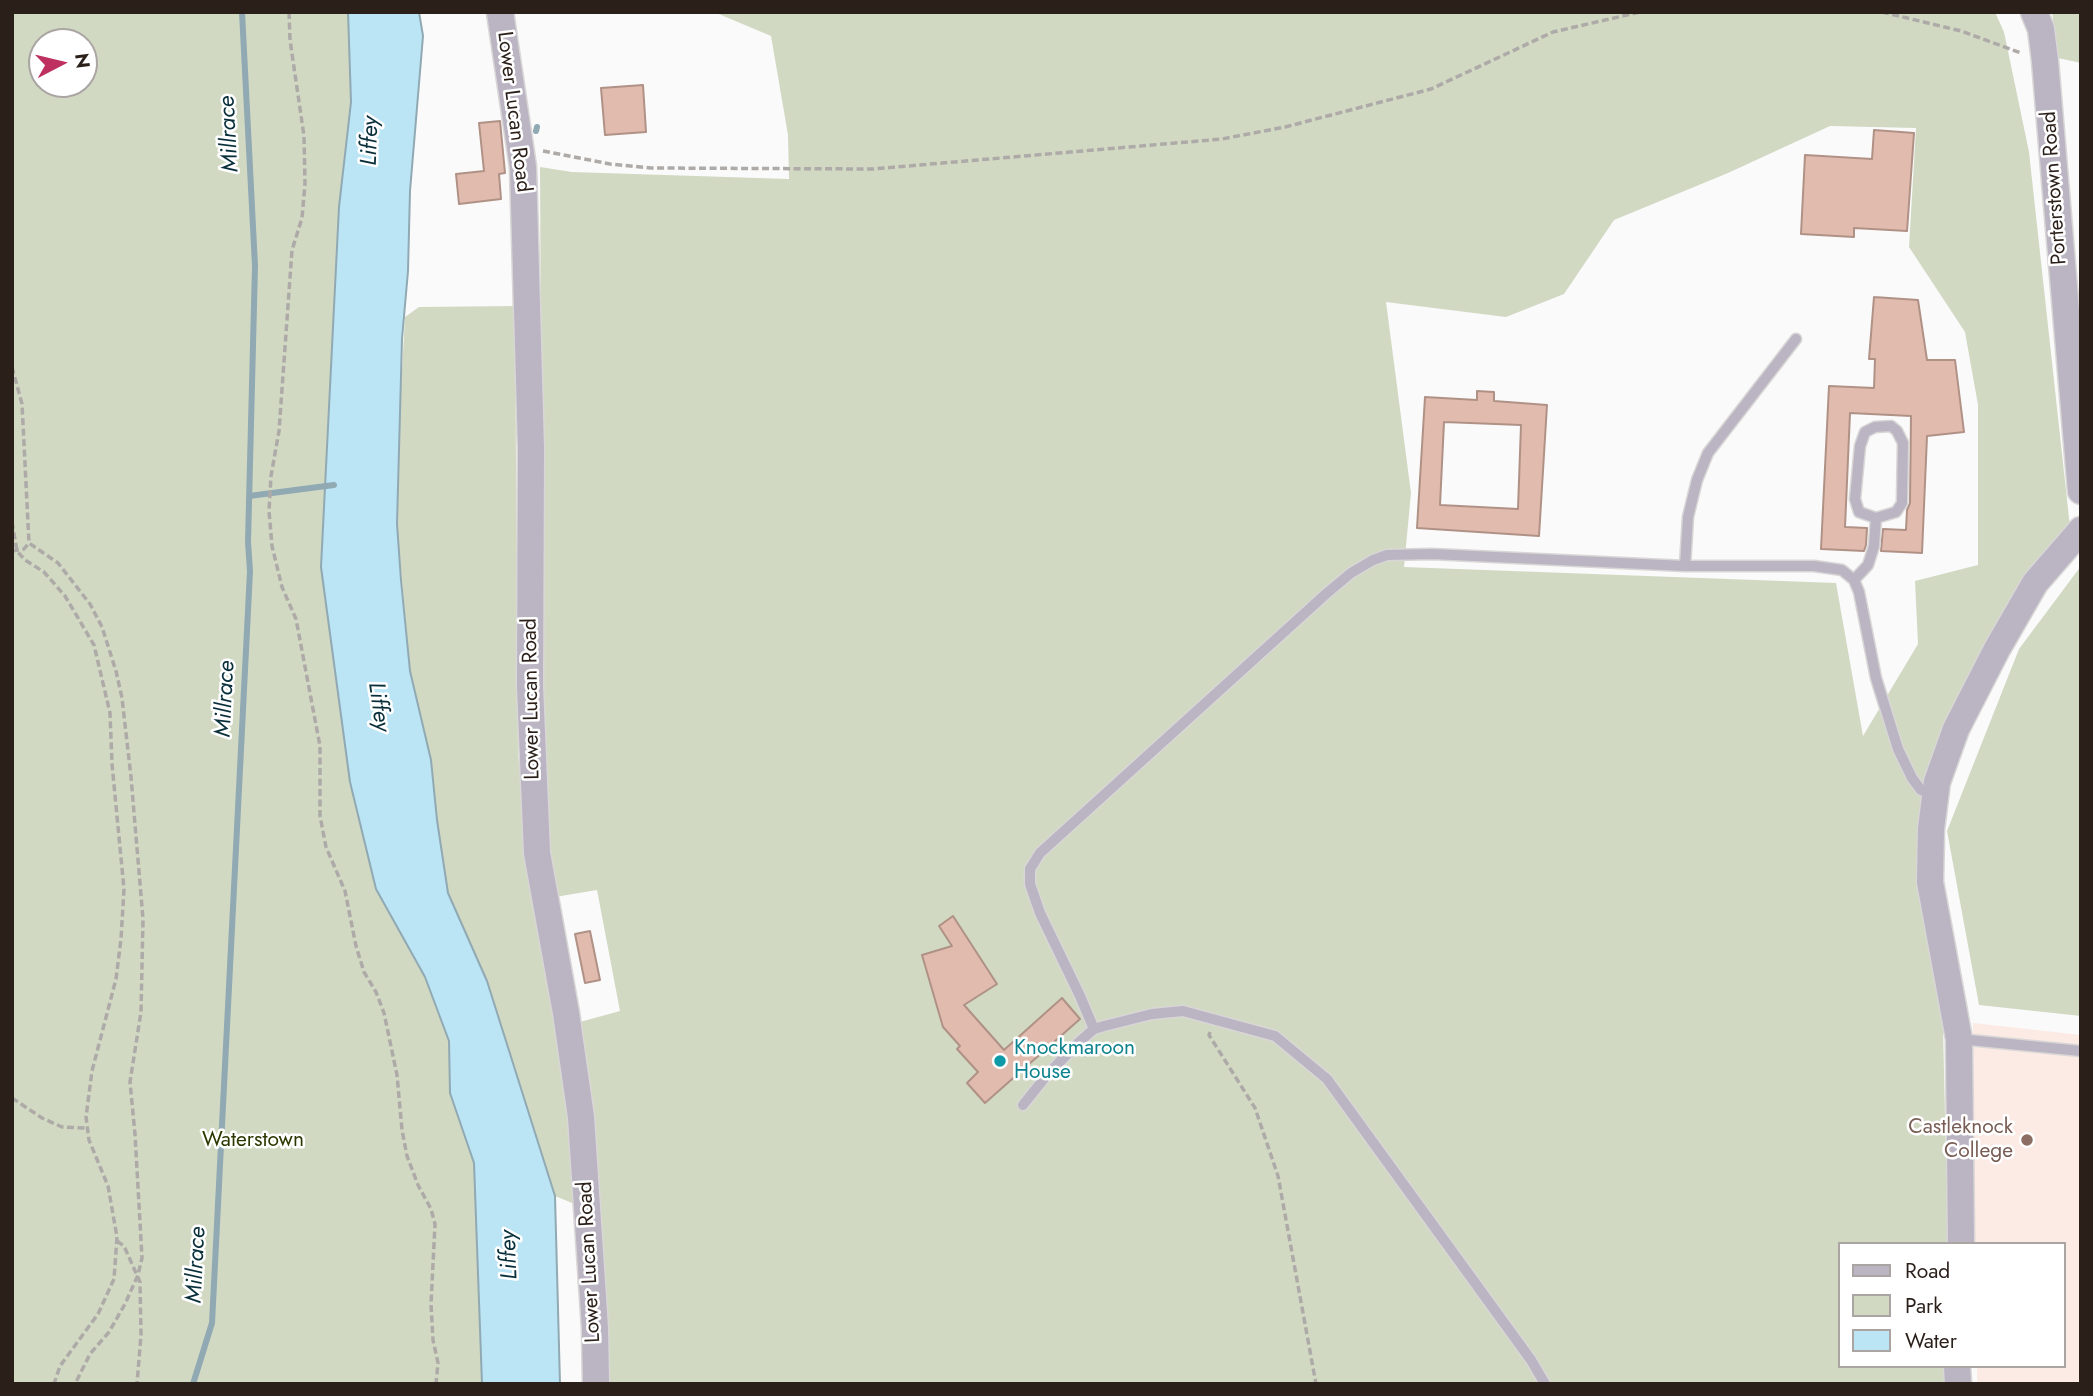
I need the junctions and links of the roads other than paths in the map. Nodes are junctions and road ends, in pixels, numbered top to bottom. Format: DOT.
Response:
graph roads {
  1 [pos="500,12"];
  2 [pos="2034,12"];
  3 [pos="1796,339"];
  4 [pos="2081,491"];
  5 [pos="2081,497"];
  6 [pos="1876,518"];
  7 [pos="2080,531"];
  8 [pos="1685,566"];
  9 [pos="1854,580"];
  10 [pos="1935,796"];
  11 [pos="1094,1029"];
  12 [pos="1959,1039"];
  13 [pos="2081,1051"];
  14 [pos="1023,1105"];
  15 [pos="1961,1242"];
  16 [pos="596,1384"];
  17 [pos="1545,1384"];
  1 -- 16 [label="street, Lower Lucan Road"];
  2 -- 4 [label="street, Porterstown Road"];
  3 -- 8 [label="lane"];
  5 -- 7 [label="street"];
  6 -- 6 [label="lane"];
  6 -- 9 [label="lane"];
  7 -- 10 [label="street"];
  8 -- 9 [label="lane"];
  8 -- 11 [label="lane"];
  9 -- 10 [label="lane"];
  10 -- 12 [label="street"];
  11 -- 14 [label="lane"];
  11 -- 17 [label="lane"];
  12 -- 13 [label="lane"];
  12 -- 15 [label="street"];
}
